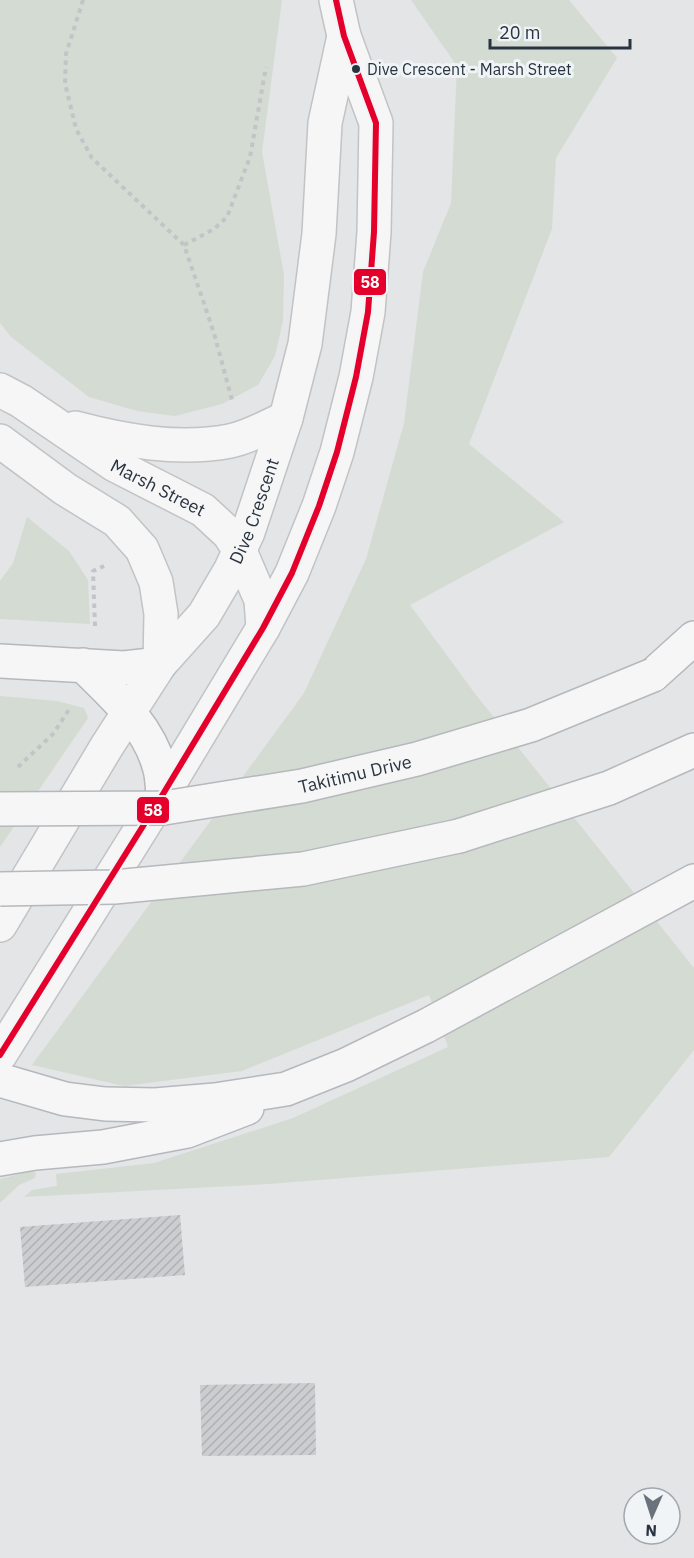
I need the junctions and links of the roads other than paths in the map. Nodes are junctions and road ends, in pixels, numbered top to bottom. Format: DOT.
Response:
graph roads {
  1 [pos="336,0"];
  2 [pos="344,36"];
  3 [pos="0,390"];
  4 [pos="286,418"];
  5 [pos="55,424"];
  6 [pos="0,441"];
  7 [pos="240,551"];
  8 [pos="264,628"];
  9 [pos="694,638"];
  10 [pos="694,656"];
  11 [pos="0,661"];
  12 [pos="160,664"];
  13 [pos="83,665"];
  14 [pos="653,675"];
  15 [pos="129,712"];
  16 [pos="694,750"];
  17 [pos="163,794"];
  18 [pos="0,809"];
  19 [pos="694,881"];
  20 [pos="0,889"];
  21 [pos="0,925"];
  22 [pos="0,1055"];
  23 [pos="0,1080"];
  24 [pos="286,1089"];
  25 [pos="0,1159"];
  1 -- 2 [label="main road, Dive Crescent"];
  2 -- 4 [label="main road, Dive Crescent"];
  2 -- 8 [label="main road, Dive Crescent"];
  3 -- 5 [label="main road, Marsh Street"];
  4 -- 5 [label="main road"];
  4 -- 7 [label="main road, Dive Crescent"];
  5 -- 7 [label="main road, Marsh Street"];
  6 -- 12 [label="main road"];
  7 -- 8 [label="main road, Marsh Street"];
  7 -- 12 [label="main road, Dive Crescent"];
  8 -- 17 [label="main road, Dive Crescent"];
  9 -- 14 [label="main road"];
  10 -- 14 [label="main road, Takitimu Drive"];
  11 -- 13 [label="main road"];
  12 -- 13 [label="main road"];
  12 -- 15 [label="main road, Dive Crescent"];
  13 -- 15 [label="main road"];
  14 -- 18 [label="main road, Takitimu Drive, bridge"];
  15 -- 17 [label="main road"];
  15 -- 21 [label="main road, Dive Crescent"];
  16 -- 20 [label="main road, bridge"];
  17 -- 22 [label="main road, Dive Crescent"];
  19 -- 24 [label="main road"];
  23 -- 24 [label="main road"];
  24 -- 25 [label="main road"];
}
